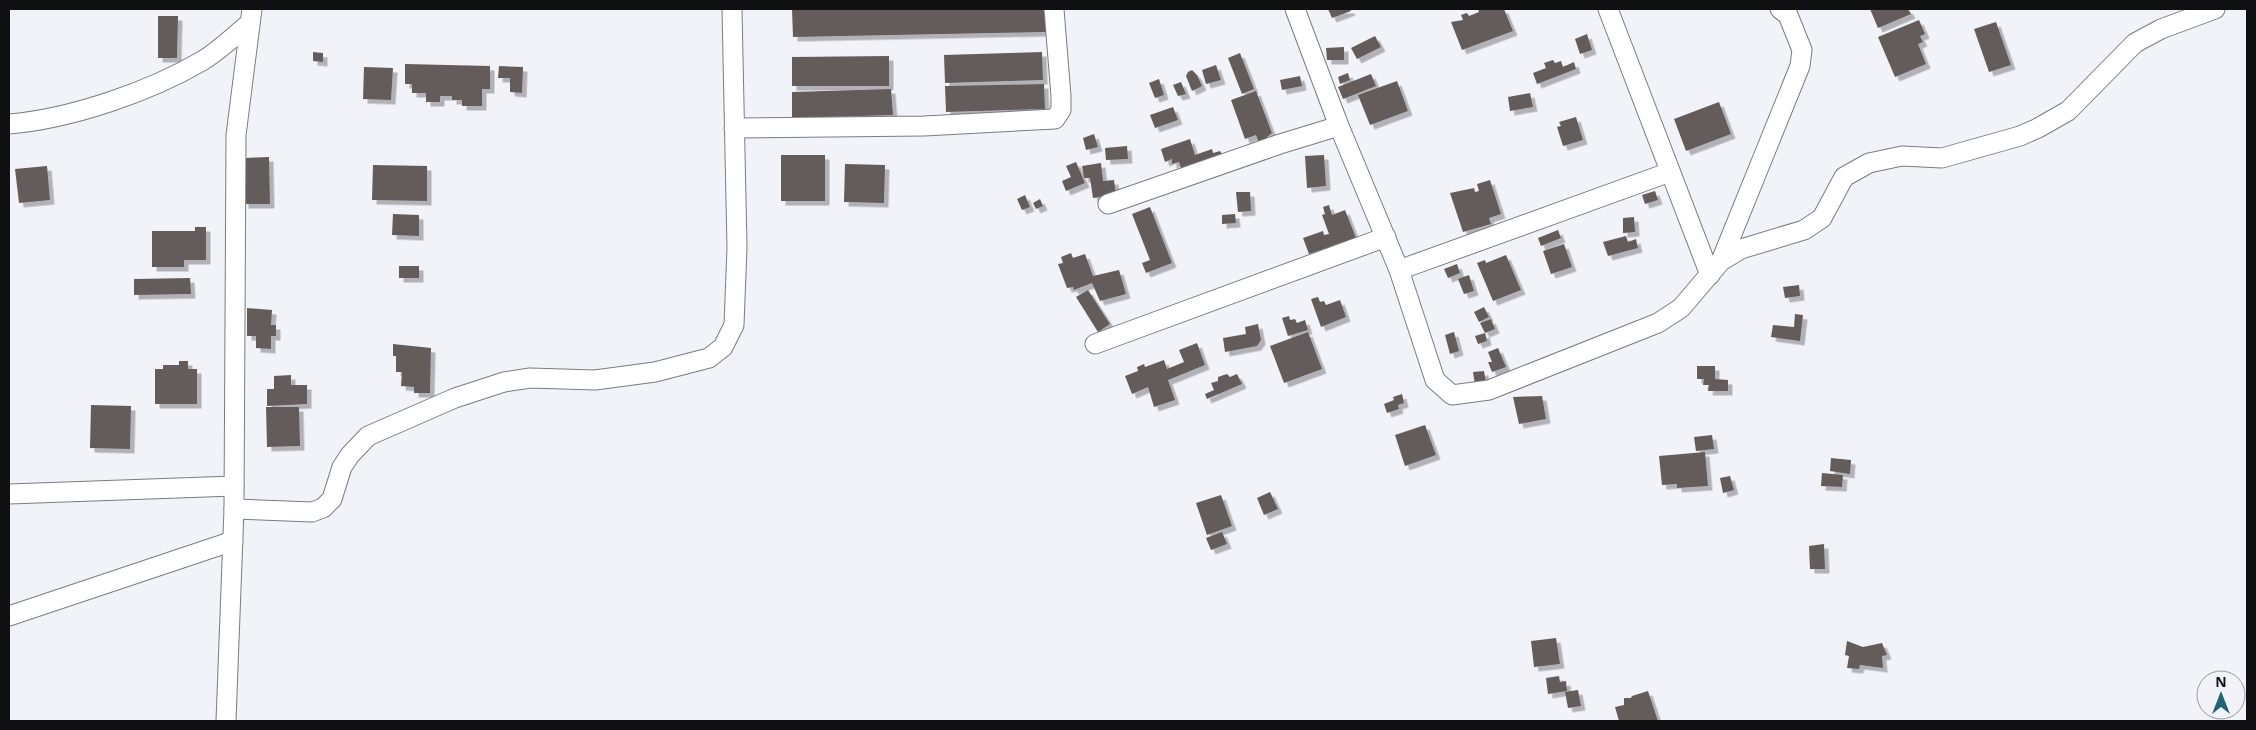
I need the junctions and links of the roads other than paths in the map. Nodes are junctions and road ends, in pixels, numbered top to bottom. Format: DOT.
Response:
graph roads {
  1 [pos="732,9"];
  2 [pos="1054,9"];
  3 [pos="1295,9"];
  4 [pos="1608,9"];
  5 [pos="1780,9"];
  6 [pos="2215,9"];
  7 [pos="252,16"];
  8 [pos="9,124"];
  9 [pos="1339,126"];
  10 [pos="734,128"];
  11 [pos="1670,172"];
  12 [pos="1108,204"];
  13 [pos="1386,237"];
  14 [pos="1716,268"];
  15 [pos="1399,270"];
  16 [pos="1095,344"];
  17 [pos="234,486"];
  18 [pos="9,494"];
  19 [pos="234,509"];
  20 [pos="233,541"];
  21 [pos="9,616"];
  22 [pos="226,721"];
  1 -- 10 [label="street"];
  2 -- 10 [label="street"];
  3 -- 9 [label="street"];
  4 -- 11 [label="street"];
  5 -- 14 [label="street"];
  6 -- 14 [label="street"];
  7 -- 8 [label="street"];
  7 -- 17 [label="street"];
  9 -- 12 [label="street"];
  9 -- 13 [label="street"];
  10 -- 19 [label="street"];
  11 -- 14 [label="street"];
  11 -- 15 [label="street"];
  13 -- 15 [label="street"];
  13 -- 16 [label="street"];
  14 -- 15 [label="street"];
  17 -- 18 [label="street"];
  17 -- 19 [label="street"];
  19 -- 20 [label="street"];
  20 -- 21 [label="street"];
  20 -- 22 [label="street"];
}
